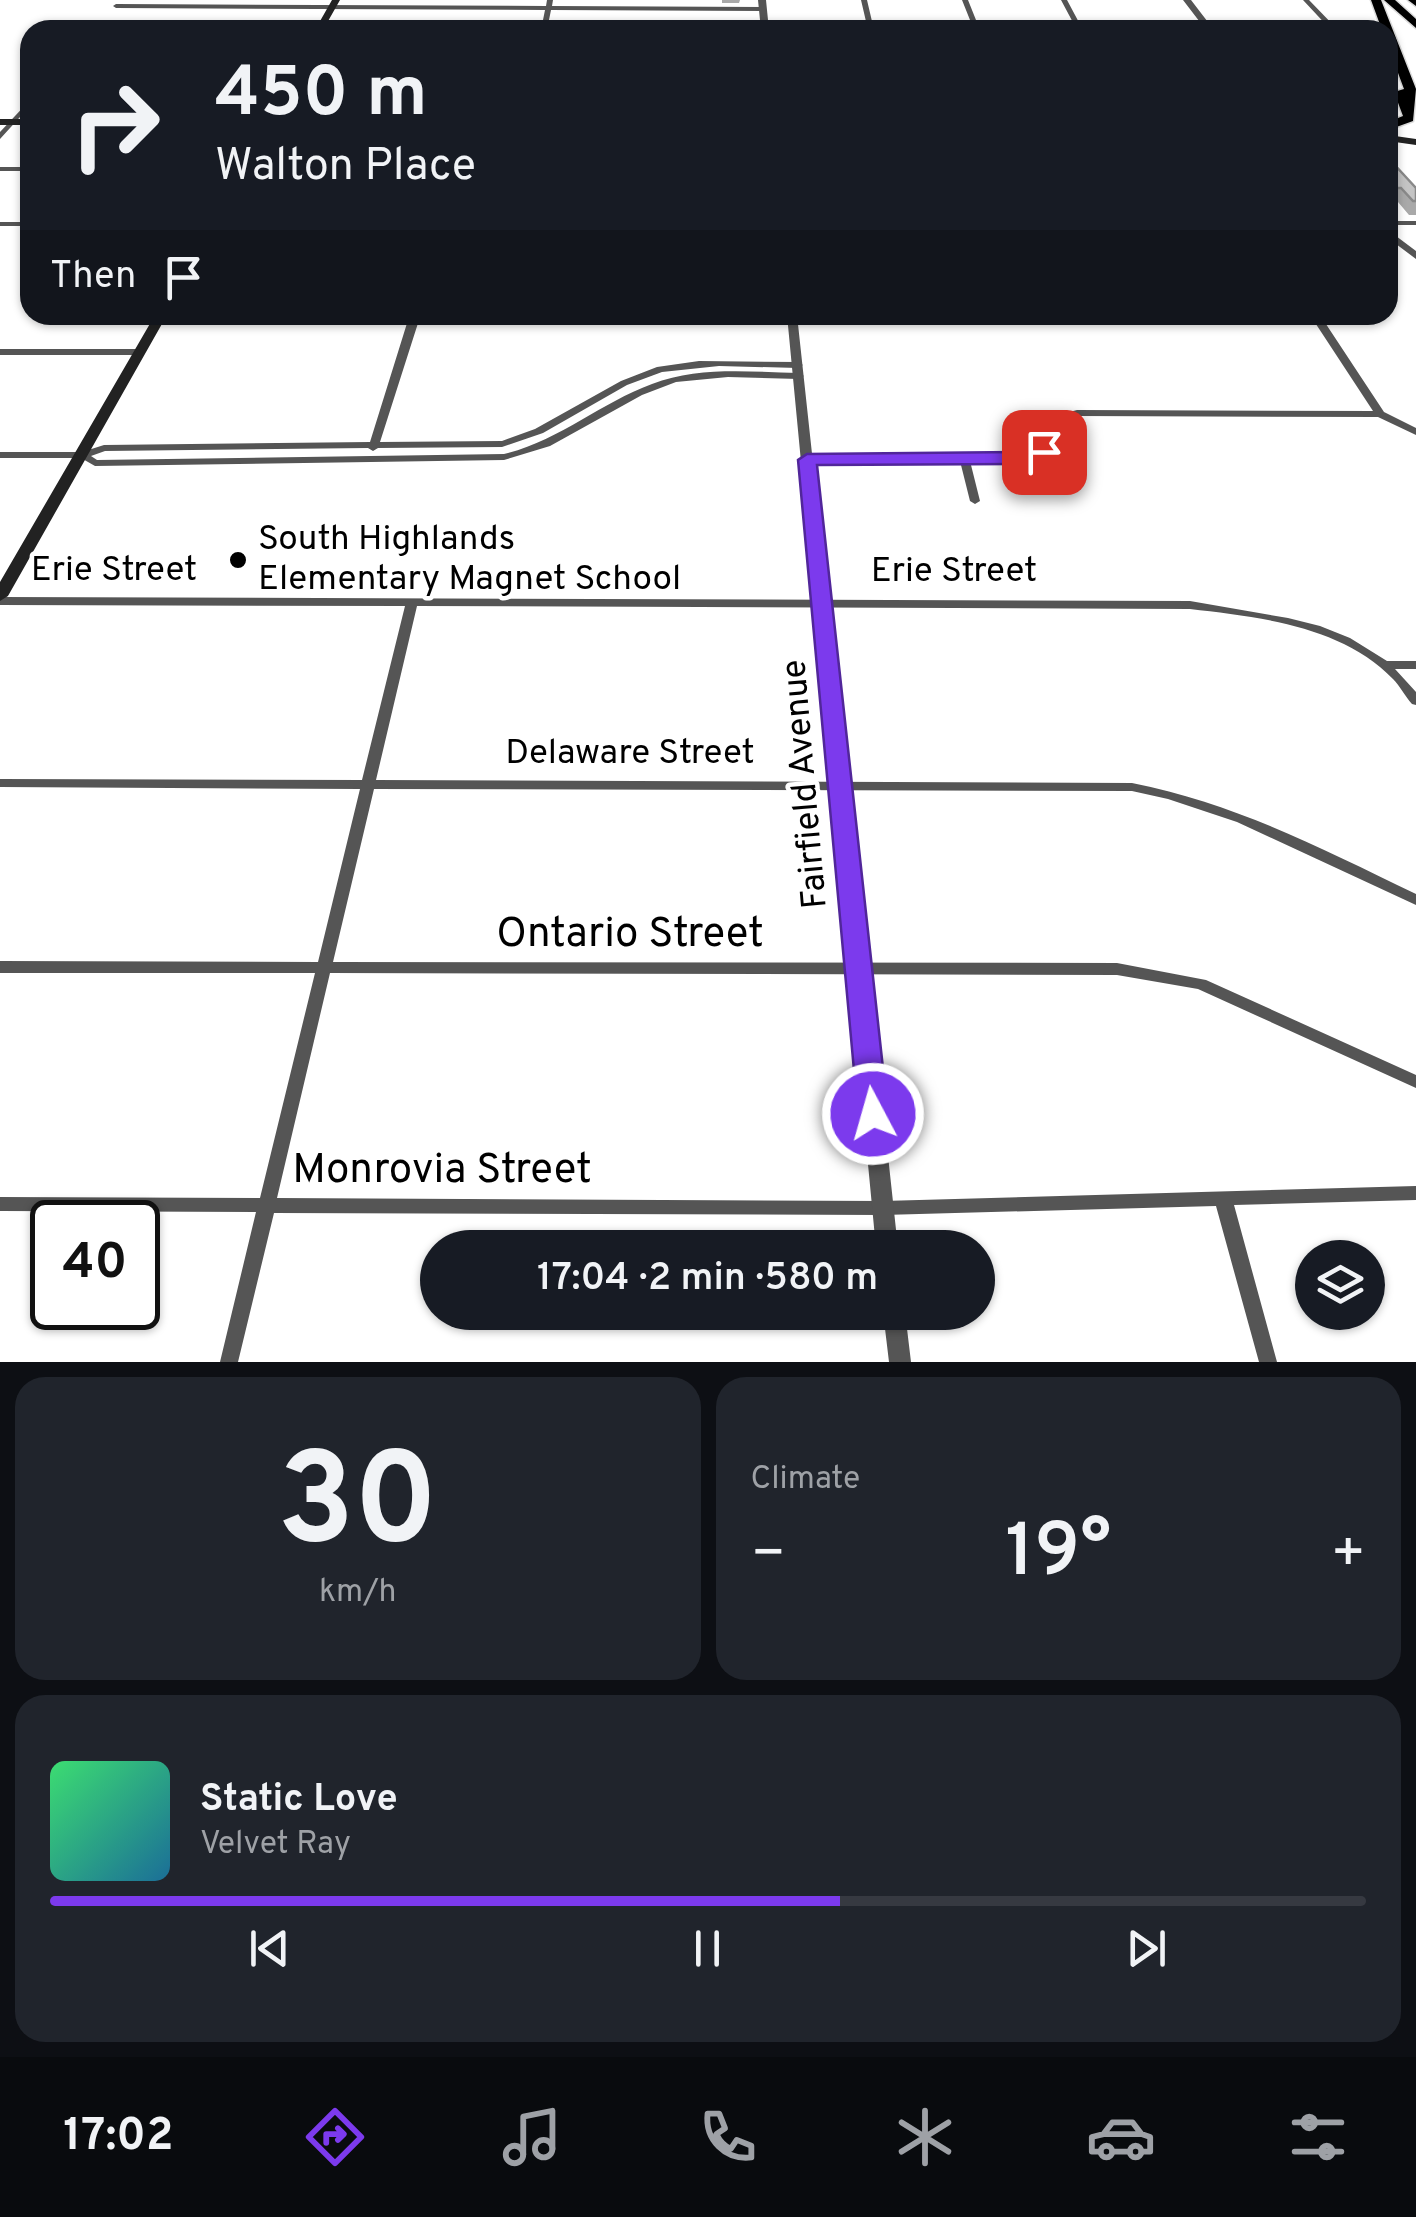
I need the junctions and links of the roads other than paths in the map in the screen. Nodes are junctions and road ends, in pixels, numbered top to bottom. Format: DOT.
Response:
graph roads {
  1 [pos="1187,0"];
  2 [pos="1306,0"];
  3 [pos="1389,0"];
  4 [pos="119,3"];
  5 [pos="550,4"];
  6 [pos="762,4"];
  7 [pos="333,5"];
  8 [pos="1202,20"];
  9 [pos="1325,20"];
  10 [pos="1416,26"];
  11 [pos="1398,56"];
  12 [pos="1403,69"];
  13 [pos="1416,104"];
  14 [pos="6,122"];
  15 [pos="1398,124"];
  16 [pos="0,138"];
  17 [pos="155,325"];
  18 [pos="414,325"];
  19 [pos="793,325"];
  20 [pos="1322,325"];
  21 [pos="0,352"];
  22 [pos="140,352"];
  23 [pos="798,370"];
  24 [pos="1380,414"];
  25 [pos="1416,432"];
  26 [pos="373,448"];
  27 [pos="82,454"];
  28 [pos="0,455"];
  29 [pos="964,458"];
  30 [pos="807,460"];
  31 [pos="975,501"];
  32 [pos="1,593"];
  33 [pos="412,601"];
  34 [pos="823,602"];
  35 [pos="1416,665"];
  36 [pos="1385,666"];
  37 [pos="1416,701"];
  38 [pos="0,783"];
  39 [pos="370,783"];
  40 [pos="842,784"];
  41 [pos="1416,900"];
  42 [pos="0,967"];
  43 [pos="326,968"];
  44 [pos="858,971"];
  45 [pos="1416,1082"];
  46 [pos="1416,1193"];
  47 [pos="1223,1199"];
  48 [pos="0,1204"];
  49 [pos="264,1205"];
  50 [pos="883,1208"];
  51 [pos="885,1230"];
  52 [pos="896,1330"];
  53 [pos="229,1362"];
  54 [pos="900,1362"];
  55 [pos="1268,1362"];
  1 -- 8 [label="street"];
  2 -- 9 [label="street"];
  3 -- 10 [label="highway"];
  4 -- 7 [label="street"];
  5 -- 6 [label="street"];
  5 -- 7 [label="street"];
  11 -- 12 [label="highway"];
  12 -- 13 [label="highway"];
  12 -- 15 [label="highway"];
  14 -- 16 [label="street"];
  17 -- 22 [label="main road"];
  18 -- 26 [label="street"];
  19 -- 23 [label="street, Fairfield Avenue"];
  20 -- 24 [label="street"];
  21 -- 22 [label="street"];
  22 -- 27 [label="main road"];
  23 -- 26 [label="street"];
  23 -- 27 [label="street"];
  23 -- 30 [label="street, Fairfield Avenue"];
  24 -- 25 [label="street"];
  24 -- 29 [label="street"];
  26 -- 27 [label="street"];
  27 -- 28 [label="street"];
  27 -- 32 [label="main road"];
  29 -- 30 [label="street"];
  29 -- 31 [label="street"];
  30 -- 34 [label="street, Fairfield Avenue"];
  32 -- 33 [label="street, Erie Street"];
  33 -- 34 [label="street, Erie Street"];
  33 -- 39 [label="street"];
  34 -- 36 [label="street, Erie Street"];
  34 -- 40 [label="street, Fairfield Avenue"];
  35 -- 36 [label="street"];
  36 -- 37 [label="street"];
  38 -- 39 [label="street, Delaware Street"];
  39 -- 40 [label="street, Delaware Street"];
  39 -- 43 [label="street"];
  40 -- 41 [label="street, Delaware Street"];
  40 -- 44 [label="street, Fairfield Avenue"];
  42 -- 43 [label="street, Ontario Street"];
  43 -- 44 [label="street, Ontario Street"];
  43 -- 49 [label="street"];
  44 -- 45 [label="street, Ontario Street"];
  44 -- 50 [label="street, Fairfield Avenue"];
  46 -- 47 [label="street, Monrovia Street"];
  47 -- 50 [label="street, Monrovia Street"];
  47 -- 55 [label="street"];
  48 -- 49 [label="street, Monrovia Street"];
  49 -- 50 [label="street, Monrovia Street"];
  49 -- 53 [label="street"];
  50 -- 51 [label="street, Fairfield Avenue"];
  52 -- 54 [label="street"];
}
